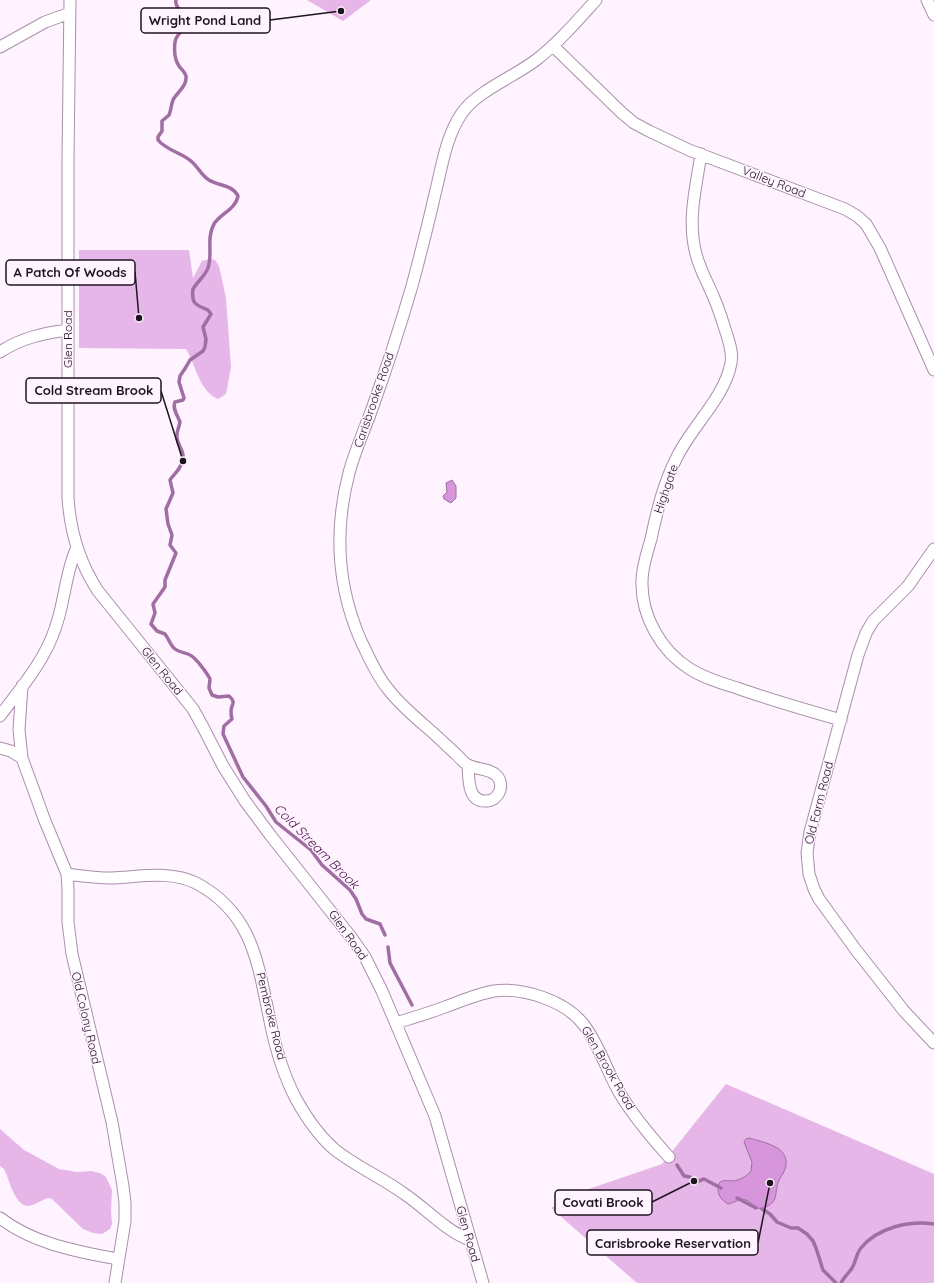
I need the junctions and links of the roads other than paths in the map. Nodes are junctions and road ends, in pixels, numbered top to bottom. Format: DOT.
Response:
graph roads {
  1 [pos="70,0"];
  2 [pos="596,0"];
  3 [pos="927,0"];
  4 [pos="70,14"];
  5 [pos="934,15"];
  6 [pos="553,46"];
  7 [pos="0,47"];
  8 [pos="701,154"];
  9 [pos="68,330"];
  10 [pos="0,352"];
  11 [pos="934,370"];
  12 [pos="77,547"];
  13 [pos="934,549"];
  14 [pos="22,686"];
  15 [pos="0,716"];
  16 [pos="841,720"];
  17 [pos="0,748"];
  18 [pos="22,758"];
  19 [pos="468,765"];
  20 [pos="66,874"];
  21 [pos="396,1023"];
  22 [pos="934,1043"];
  23 [pos="669,1157"];
  24 [pos="0,1218"];
  25 [pos="470,1240"];
  26 [pos="118,1259"];
  27 [pos="115,1283"];
  28 [pos="483,1283"];
  1 -- 4 [label="street, Glen Road"];
  2 -- 6 [label="street, Carisbrooke Road"];
  3 -- 5 [label="street"];
  4 -- 7 [label="street"];
  4 -- 9 [label="street, Glen Road"];
  6 -- 8 [label="street, Valley Road"];
  6 -- 19 [label="street, Carisbrooke Road"];
  8 -- 11 [label="street, Valley Road"];
  8 -- 16 [label="street, Highgate"];
  9 -- 10 [label="street"];
  9 -- 12 [label="street, Glen Road"];
  12 -- 14 [label="street"];
  12 -- 21 [label="street, Glen Road"];
  13 -- 16 [label="street, Old Farm Road"];
  14 -- 15 [label="street"];
  14 -- 18 [label="street, Old Colony Road"];
  16 -- 22 [label="street, Old Farm Road"];
  17 -- 18 [label="street"];
  18 -- 20 [label="street, Old Colony Road"];
  20 -- 25 [label="street, Pembroke Road"];
  20 -- 26 [label="street, Old Colony Road"];
  21 -- 23 [label="street, Glen Brook Road"];
  21 -- 25 [label="street, Glen Road"];
  24 -- 26 [label="street"];
  25 -- 28 [label="street, Glen Road"];
  26 -- 27 [label="street, Old Colony Road"];
}
